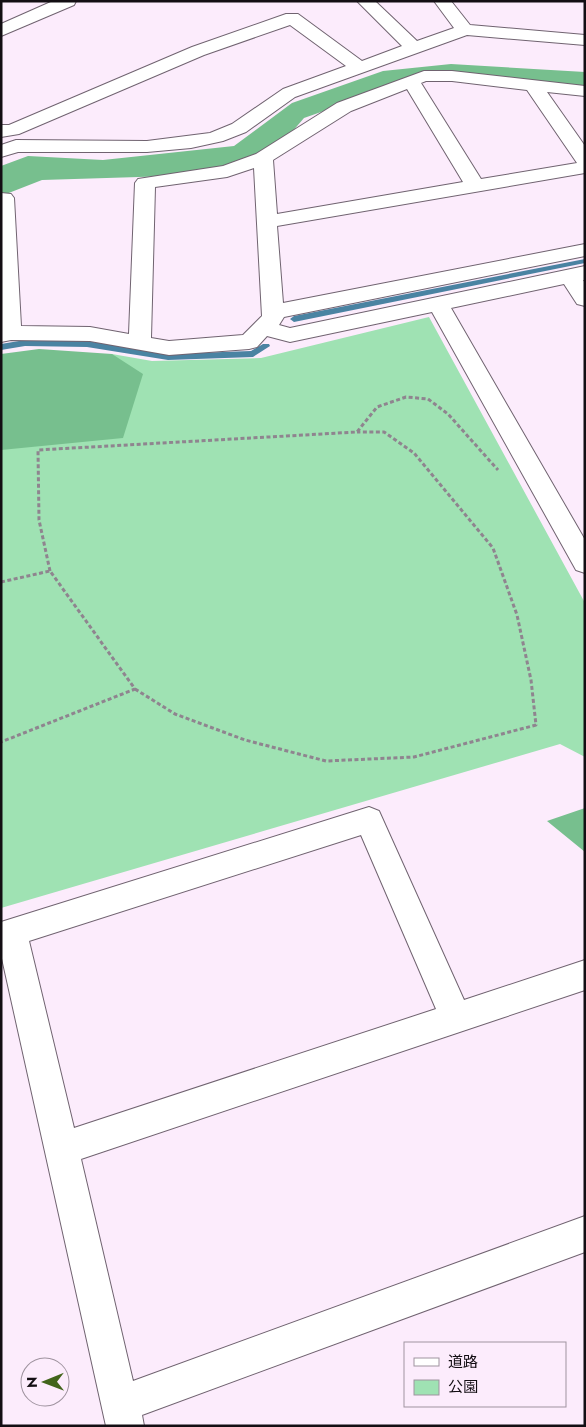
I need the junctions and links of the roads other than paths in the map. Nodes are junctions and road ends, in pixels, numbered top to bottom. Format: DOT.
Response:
graph roads {
  1 [pos="68,1"];
  2 [pos="365,1"];
  3 [pos="442,1"];
  4 [pos="465,30"];
  5 [pos="1,31"];
  6 [pos="585,40"];
  7 [pos="414,48"];
  8 [pos="360,68"];
  9 [pos="411,81"];
  10 [pos="533,85"];
  11 [pos="585,91"];
  12 [pos="8,139"];
  13 [pos="262,158"];
  14 [pos="585,160"];
  15 [pos="585,167"];
  16 [pos="475,186"];
  17 [pos="1,199"];
  18 [pos="267,222"];
  19 [pos="585,250"];
  20 [pos="577,274"];
  21 [pos="585,299"];
  22 [pos="438,304"];
  23 [pos="268,320"];
  24 [pos="6,334"];
  25 [pos="140,343"];
  26 [pos="577,533"];
  27 [pos="585,563"];
  28 [pos="6,935"];
  29 [pos="585,975"];
  30 [pos="455,1017"];
  31 [pos="61,1149"];
  32 [pos="585,1234"];
  33 [pos="123,1415"];
  1 -- 5 [label="street"];
  2 -- 7 [label="street"];
  3 -- 4 [label="street"];
  4 -- 6 [label="street"];
  4 -- 7 [label="street"];
  7 -- 8 [label="street"];
  8 -- 12 [label="street"];
  8 -- 12 [label="street"];
  9 -- 10 [label="street"];
  9 -- 13 [label="street"];
  9 -- 16 [label="street"];
  10 -- 11 [label="street"];
  10 -- 14 [label="street"];
  13 -- 18 [label="street"];
  13 -- 25 [label="street"];
  15 -- 16 [label="street"];
  16 -- 18 [label="street"];
  17 -- 24 [label="street"];
  18 -- 23 [label="street"];
  19 -- 23 [label="street"];
  20 -- 21 [label="street"];
  20 -- 22 [label="street"];
  22 -- 23 [label="street"];
  22 -- 26 [label="street"];
  23 -- 25 [label="street"];
  24 -- 25 [label="street"];
  26 -- 27 [label="street"];
  28 -- 30 [label="street"];
  28 -- 31 [label="street"];
  29 -- 30 [label="street"];
  30 -- 31 [label="street"];
  31 -- 33 [label="street"];
  32 -- 33 [label="street"];
}
